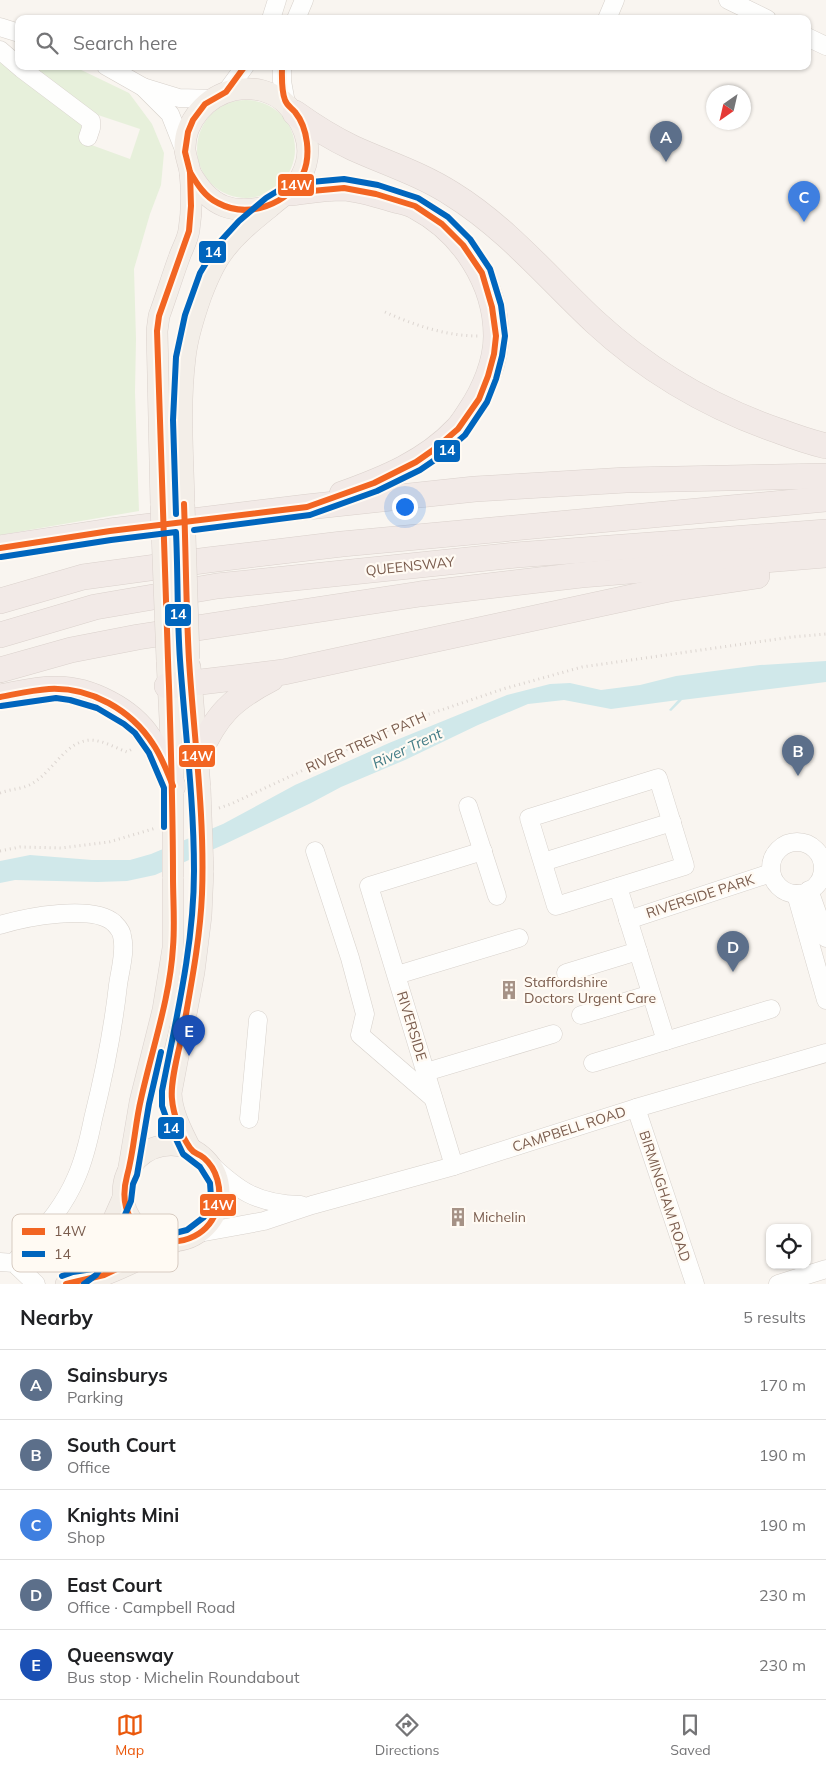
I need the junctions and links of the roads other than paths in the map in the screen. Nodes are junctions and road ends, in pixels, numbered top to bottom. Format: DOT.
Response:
graph roads {
  1 [pos="277,0"];
  2 [pos="304,0"];
  3 [pos="615,0"];
  4 [pos="728,0"];
  5 [pos="272,15"];
  6 [pos="298,15"];
  7 [pos="608,15"];
  8 [pos="759,15"];
  9 [pos="0,27"];
  10 [pos="15,32"];
  11 [pos="811,39"];
  12 [pos="826,46"];
  13 [pos="0,50"];
  14 [pos="15,63"];
  15 [pos="23,70"];
  16 [pos="113,70"];
  17 [pos="242,70"];
  18 [pos="282,70"];
  19 [pos="144,87"];
  20 [pos="220,95"];
  21 [pos="290,108"];
  22 [pos="88,138"];
  23 [pos="188,162"];
  24 [pos="281,199"];
  25 [pos="826,446"];
  26 [pos="826,476"];
  27 [pos="826,499"];
  28 [pos="307,507"];
  29 [pos="826,532"];
  30 [pos="0,548"];
  31 [pos="826,555"];
  32 [pos="826,565"];
  33 [pos="0,601"];
  34 [pos="0,635"];
  35 [pos="0,670"];
  36 [pos="191,671"];
  37 [pos="284,672"];
  38 [pos="167,686"];
  39 [pos="0,697"];
  40 [pos="198,756"];
  41 [pos="173,790"];
  42 [pos="468,806"];
  43 [pos="672,822"];
  44 [pos="315,851"];
  45 [pos="483,851"];
  46 [pos="824,859"];
  47 [pos="543,862"];
  48 [pos="771,873"];
  49 [pos="618,887"];
  50 [pos="803,892"];
  51 [pos="497,896"];
  52 [pos="628,920"];
  53 [pos="0,925"];
  54 [pos="519,938"];
  55 [pos="826,938"];
  56 [pos="638,951"];
  57 [pos="566,973"];
  58 [pos="397,976"];
  59 [pos="651,994"];
  60 [pos="826,1000"];
  61 [pos="771,1009"];
  62 [pos="581,1016"];
  63 [pos="258,1020"];
  64 [pos="553,1034"];
  65 [pos="666,1041"];
  66 [pos="826,1053"];
  67 [pos="593,1063"];
  68 [pos="426,1072"];
  69 [pos="434,1098"];
  70 [pos="636,1108"];
  71 [pos="249,1119"];
  72 [pos="199,1155"];
  73 [pos="454,1166"];
  74 [pos="128,1174"];
  75 [pos="123,1198"];
  76 [pos="312,1205"];
  77 [pos="56,1214"];
  78 [pos="116,1214"];
  79 [pos="128,1214"];
  80 [pos="199,1233"];
  81 [pos="178,1241"];
  82 [pos="826,1269"];
  83 [pos="20,1272"];
  84 [pos="85,1272"];
  85 [pos="111,1272"];
  86 [pos="71,1282"];
  87 [pos="36,1284"];
  88 [pos="695,1284"];
  89 [pos="778,1284"];
  1 -- 5 [label="street"];
  2 -- 6 [label="street"];
  3 -- 7 [label="street"];
  4 -- 8 [label="street"];
  9 -- 10 [label="street"];
  11 -- 12 [label="street"];
  13 -- 14 [label="street"];
  15 -- 22 [label="street"];
  16 -- 19 [label="street"];
  17 -- 20 [label="street"];
  18 -- 21 [label="street"];
  19 -- 20 [label="street"];
  19 -- 23 [label="street"];
  20 -- 21 [label="main road"];
  20 -- 23 [label="main road"];
  21 -- 24 [label="main road"];
  21 -- 25 [label="highway"];
  23 -- 24 [label="main road"];
  23 -- 38 [label="main road, bridge"];
  24 -- 28 [label="highway"];
  24 -- 36 [label="main road, bridge"];
  26 -- 28 [label="highway"];
  27 -- 33 [label="highway, QUEENSWAY"];
  28 -- 30 [label="highway"];
  29 -- 34 [label="highway, QUEENSWAY"];
  31 -- 35 [label="highway"];
  32 -- 37 [label="highway"];
  36 -- 37 [label="highway"];
  36 -- 38 [label="highway"];
  36 -- 40 [label="main road"];
  37 -- 40 [label="highway"];
  38 -- 41 [label="main road"];
  39 -- 41 [label="highway"];
  40 -- 72 [label="main road, bridge"];
  41 -- 74 [label="main road, bridge"];
  42 -- 45 [label="street"];
  43 -- 47 [label="street"];
  43 -- 47 [label="street"];
  43 -- 49 [label="street"];
  44 -- 69 [label="street"];
  45 -- 51 [label="street"];
  45 -- 58 [label="street, RIVERSIDE"];
  46 -- 48 [label="street"];
  46 -- 50 [label="street"];
  47 -- 49 [label="street"];
  48 -- 50 [label="street"];
  48 -- 52 [label="street, RIVERSIDE PARK"];
  49 -- 52 [label="street"];
  50 -- 55 [label="street"];
  50 -- 60 [label="street"];
  52 -- 56 [label="street"];
  53 -- 77 [label="street"];
  54 -- 58 [label="street"];
  56 -- 57 [label="street"];
  56 -- 59 [label="street"];
  58 -- 68 [label="street, RIVERSIDE"];
  59 -- 62 [label="street"];
  59 -- 65 [label="street"];
  61 -- 65 [label="street"];
  63 -- 71 [label="street"];
  64 -- 68 [label="street"];
  65 -- 67 [label="street"];
  66 -- 70 [label="street, CAMPBELL ROAD"];
  68 -- 69 [label="street, RIVERSIDE"];
  69 -- 73 [label="street, RIVERSIDE"];
  70 -- 73 [label="street, CAMPBELL ROAD"];
  70 -- 88 [label="street, BIRMINGHAM ROAD"];
  72 -- 74 [label="main road"];
  72 -- 76 [label="street, CAMPBELL ROAD"];
  72 -- 80 [label="main road"];
  73 -- 76 [label="street, CAMPBELL ROAD"];
  74 -- 75 [label="main road"];
  75 -- 78 [label="main road"];
  75 -- 79 [label="main road"];
  76 -- 80 [label="street, CAMPBELL ROAD"];
  80 -- 81 [label="main road"];
  82 -- 89 [label="street"];
  83 -- 87 [label="street"];
  84 -- 86 [label="main road"];
  85 -- 86 [label="main road"];
}
